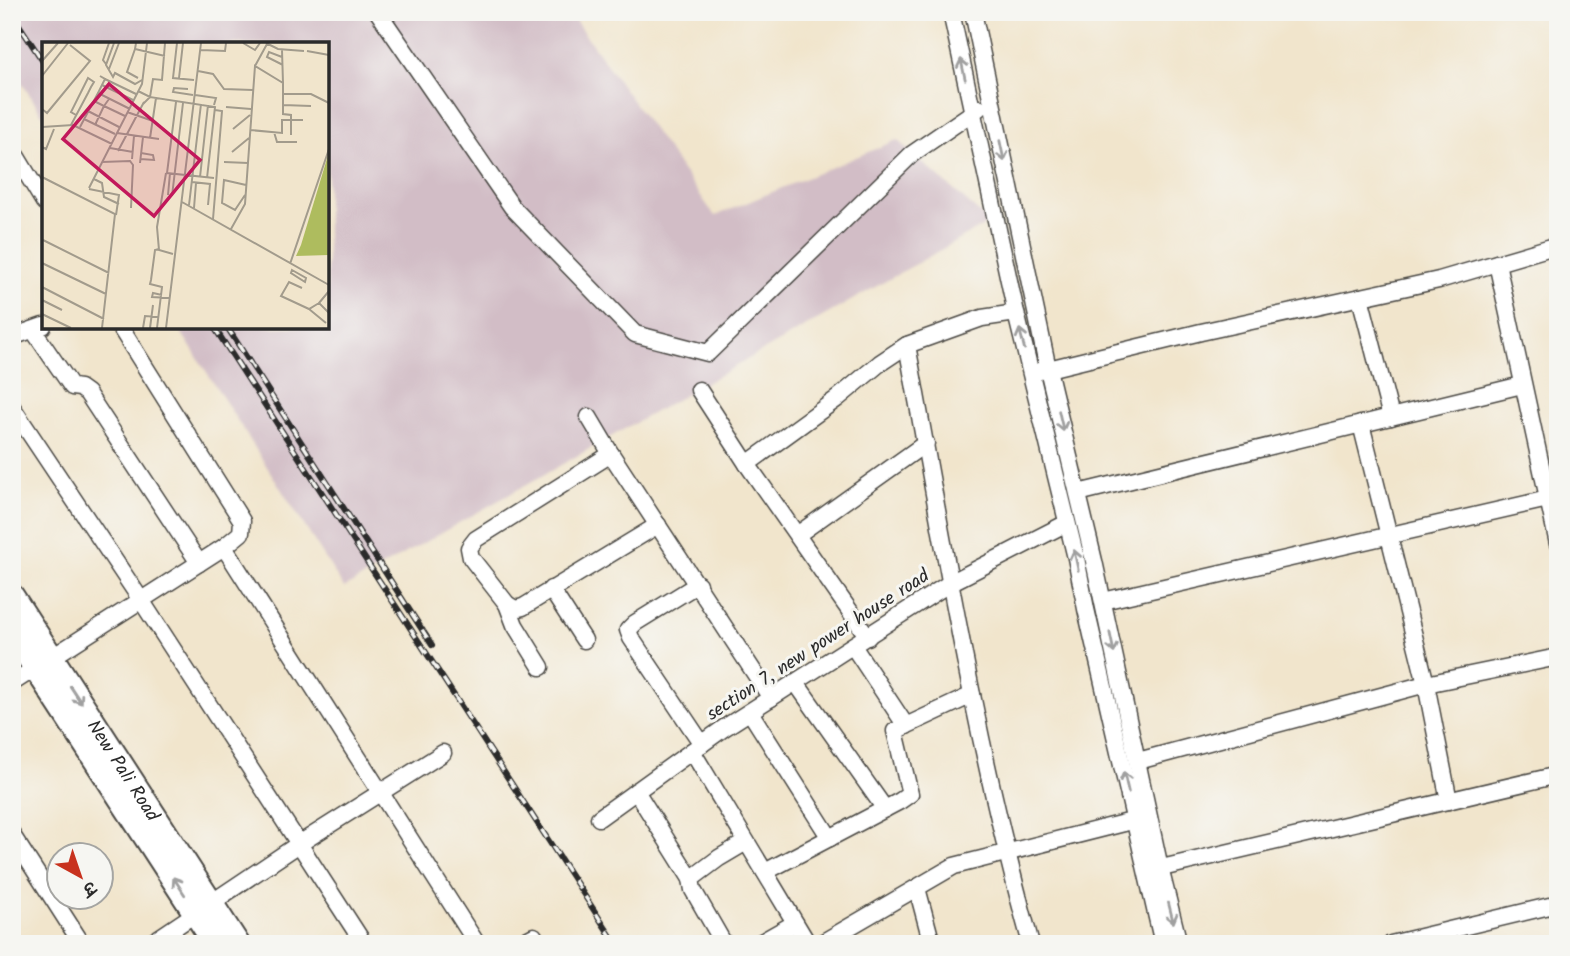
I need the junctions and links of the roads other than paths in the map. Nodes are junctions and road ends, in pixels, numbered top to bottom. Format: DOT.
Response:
graph roads {
  1 [pos="378,12"];
  2 [pos="951,12"];
  3 [pos="973,12"];
  4 [pos="992,100"];
  5 [pos="973,112"];
  6 [pos="12,149"];
  7 [pos="42,199"];
  8 [pos="1558,245"];
  9 [pos="1497,263"];
  10 [pos="1360,297"];
  11 [pos="1016,313"];
  12 [pos="38,328"];
  13 [pos="121,329"];
  14 [pos="12,337"];
  15 [pos="907,345"];
  16 [pos="1048,369"];
  17 [pos="1031,373"];
  18 [pos="1522,385"];
  19 [pos="699,390"];
  20 [pos="12,407"];
  21 [pos="590,417"];
  22 [pos="1391,417"];
  23 [pos="1361,424"];
  24 [pos="926,443"];
  25 [pos="611,454"];
  26 [pos="747,464"];
  27 [pos="1078,493"];
  28 [pos="1548,499"];
  29 [pos="1067,523"];
  30 [pos="658,525"];
  31 [pos="797,535"];
  32 [pos="1389,536"];
  33 [pos="1558,544"];
  34 [pos="224,547"];
  35 [pos="199,563"];
  36 [pos="950,583"];
  37 [pos="698,584"];
  38 [pos="551,589"];
  39 [pos="12,597"];
  40 [pos="141,600"];
  41 [pos="1103,601"];
  42 [pos="507,604"];
  43 [pos="12,631"];
  44 [pos="868,637"];
  45 [pos="584,640"];
  46 [pos="853,646"];
  47 [pos="1558,657"];
  48 [pos="44,663"];
  49 [pos="541,667"];
  50 [pos="12,683"];
  51 [pos="796,683"];
  52 [pos="1426,684"];
  53 [pos="972,695"];
  54 [pos="771,698"];
  55 [pos="750,712"];
  56 [pos="906,726"];
  57 [pos="697,748"];
  58 [pos="443,753"];
  59 [pos="1138,761"];
  60 [pos="1558,775"];
  61 [pos="636,791"];
  62 [pos="380,793"];
  63 [pos="1449,801"];
  64 [pos="886,809"];
  65 [pos="599,818"];
  66 [pos="1142,819"];
  67 [pos="12,835"];
  68 [pos="830,838"];
  69 [pos="746,842"];
  70 [pos="299,844"];
  71 [pos="1006,853"];
  72 [pos="1154,870"];
  73 [pos="765,872"];
  74 [pos="691,879"];
  75 [pos="917,888"];
  76 [pos="1558,904"];
  77 [pos="204,908"];
  78 [pos="795,923"];
  79 [pos="534,936"];
  80 [pos="82,944"];
  81 [pos="150,944"];
  82 [pos="216,944"];
  83 [pos="237,944"];
  84 [pos="364,944"];
  85 [pos="477,944"];
  86 [pos="519,944"];
  87 [pos="724,944"];
  88 [pos="758,944"];
  89 [pos="808,944"];
  90 [pos="820,944"];
  91 [pos="932,944"];
  92 [pos="1031,944"];
  93 [pos="1163,944"];
  94 [pos="1179,944"];
  95 [pos="1391,944"];
  1 -- 5 [label="street"];
  5 -- 2 [label="street, one-way"];
  3 -- 4 [label="street"];
  4 -- 5 [label="street"];
  4 -- 16 [label="street, one-way"];
  5 -- 11 [label="street"];
  6 -- 7 [label="street"];
  8 -- 9 [label="street"];
  9 -- 10 [label="street"];
  9 -- 18 [label="street"];
  10 -- 16 [label="street"];
  10 -- 22 [label="street"];
  11 -- 15 [label="street"];
  17 -- 11 [label="street, one-way"];
  12 -- 14 [label="street"];
  12 -- 35 [label="street"];
  13 -- 34 [label="street"];
  15 -- 24 [label="street"];
  15 -- 26 [label="street"];
  16 -- 17 [label="street"];
  16 -- 27 [label="street, one-way"];
  17 -- 29 [label="street"];
  18 -- 22 [label="street"];
  18 -- 28 [label="street"];
  19 -- 26 [label="street"];
  20 -- 40 [label="street"];
  21 -- 25 [label="street"];
  22 -- 23 [label="street"];
  23 -- 27 [label="street"];
  23 -- 32 [label="street"];
  24 -- 31 [label="street"];
  24 -- 36 [label="street"];
  25 -- 30 [label="street"];
  25 -- 42 [label="street"];
  26 -- 31 [label="street"];
  27 -- 41 [label="street"];
  28 -- 32 [label="street"];
  28 -- 33 [label="street"];
  29 -- 36 [label="street, section 7, new power house road"];
  66 -- 29 [label="street, one-way"];
  30 -- 37 [label="street"];
  30 -- 38 [label="street"];
  31 -- 44 [label="street"];
  32 -- 41 [label="street"];
  32 -- 52 [label="street"];
  34 -- 35 [label="street"];
  34 -- 62 [label="street"];
  35 -- 40 [label="street"];
  36 -- 44 [label="street, section 7, new power house road"];
  36 -- 53 [label="street"];
  37 -- 54 [label="street"];
  37 -- 57 [label="street"];
  38 -- 42 [label="street"];
  38 -- 45 [label="street"];
  39 -- 48 [label="highway, New Pali Road"];
  40 -- 48 [label="street"];
  40 -- 70 [label="street"];
  41 -- 59 [label="street, one-way"];
  42 -- 49 [label="street"];
  43 -- 48 [label="highway, New Pali Road"];
  44 -- 46 [label="street, section 7, new power house road"];
  46 -- 51 [label="street, section 7, new power house road"];
  46 -- 56 [label="street"];
  47 -- 52 [label="street"];
  48 -- 50 [label="street"];
  48 -- 77 [label="highway, New Pali Road"];
  51 -- 54 [label="street, section 7, new power house road"];
  51 -- 64 [label="street"];
  52 -- 59 [label="street"];
  52 -- 63 [label="street"];
  53 -- 56 [label="street"];
  53 -- 71 [label="street"];
  54 -- 55 [label="street, section 7, new power house road"];
  55 -- 57 [label="street, section 7, new power house road"];
  55 -- 68 [label="street"];
  56 -- 64 [label="street"];
  57 -- 61 [label="street, section 7, new power house road"];
  57 -- 69 [label="street"];
  58 -- 62 [label="street"];
  59 -- 66 [label="street"];
  60 -- 63 [label="street"];
  61 -- 65 [label="street, section 7, new power house road"];
  61 -- 74 [label="street"];
  62 -- 70 [label="street"];
  62 -- 85 [label="street"];
  63 -- 72 [label="street"];
  64 -- 68 [label="street"];
  66 -- 71 [label="street"];
  66 -- 72 [label="street"];
  67 -- 80 [label="street"];
  68 -- 73 [label="street"];
  69 -- 73 [label="street"];
  69 -- 74 [label="street"];
  70 -- 77 [label="street"];
  70 -- 84 [label="street"];
  71 -- 75 [label="street"];
  71 -- 92 [label="street"];
  72 -- 93 [label="street"];
  72 -- 94 [label="street, one-way"];
  73 -- 78 [label="street"];
  74 -- 87 [label="street"];
  75 -- 90 [label="street"];
  75 -- 91 [label="street"];
  76 -- 95 [label="street"];
  77 -- 81 [label="street"];
  77 -- 82 [label="highway, New Pali Road"];
  77 -- 83 [label="highway, New Pali Road"];
  78 -- 88 [label="street"];
  78 -- 89 [label="street"];
  79 -- 86 [label="street"];
}
